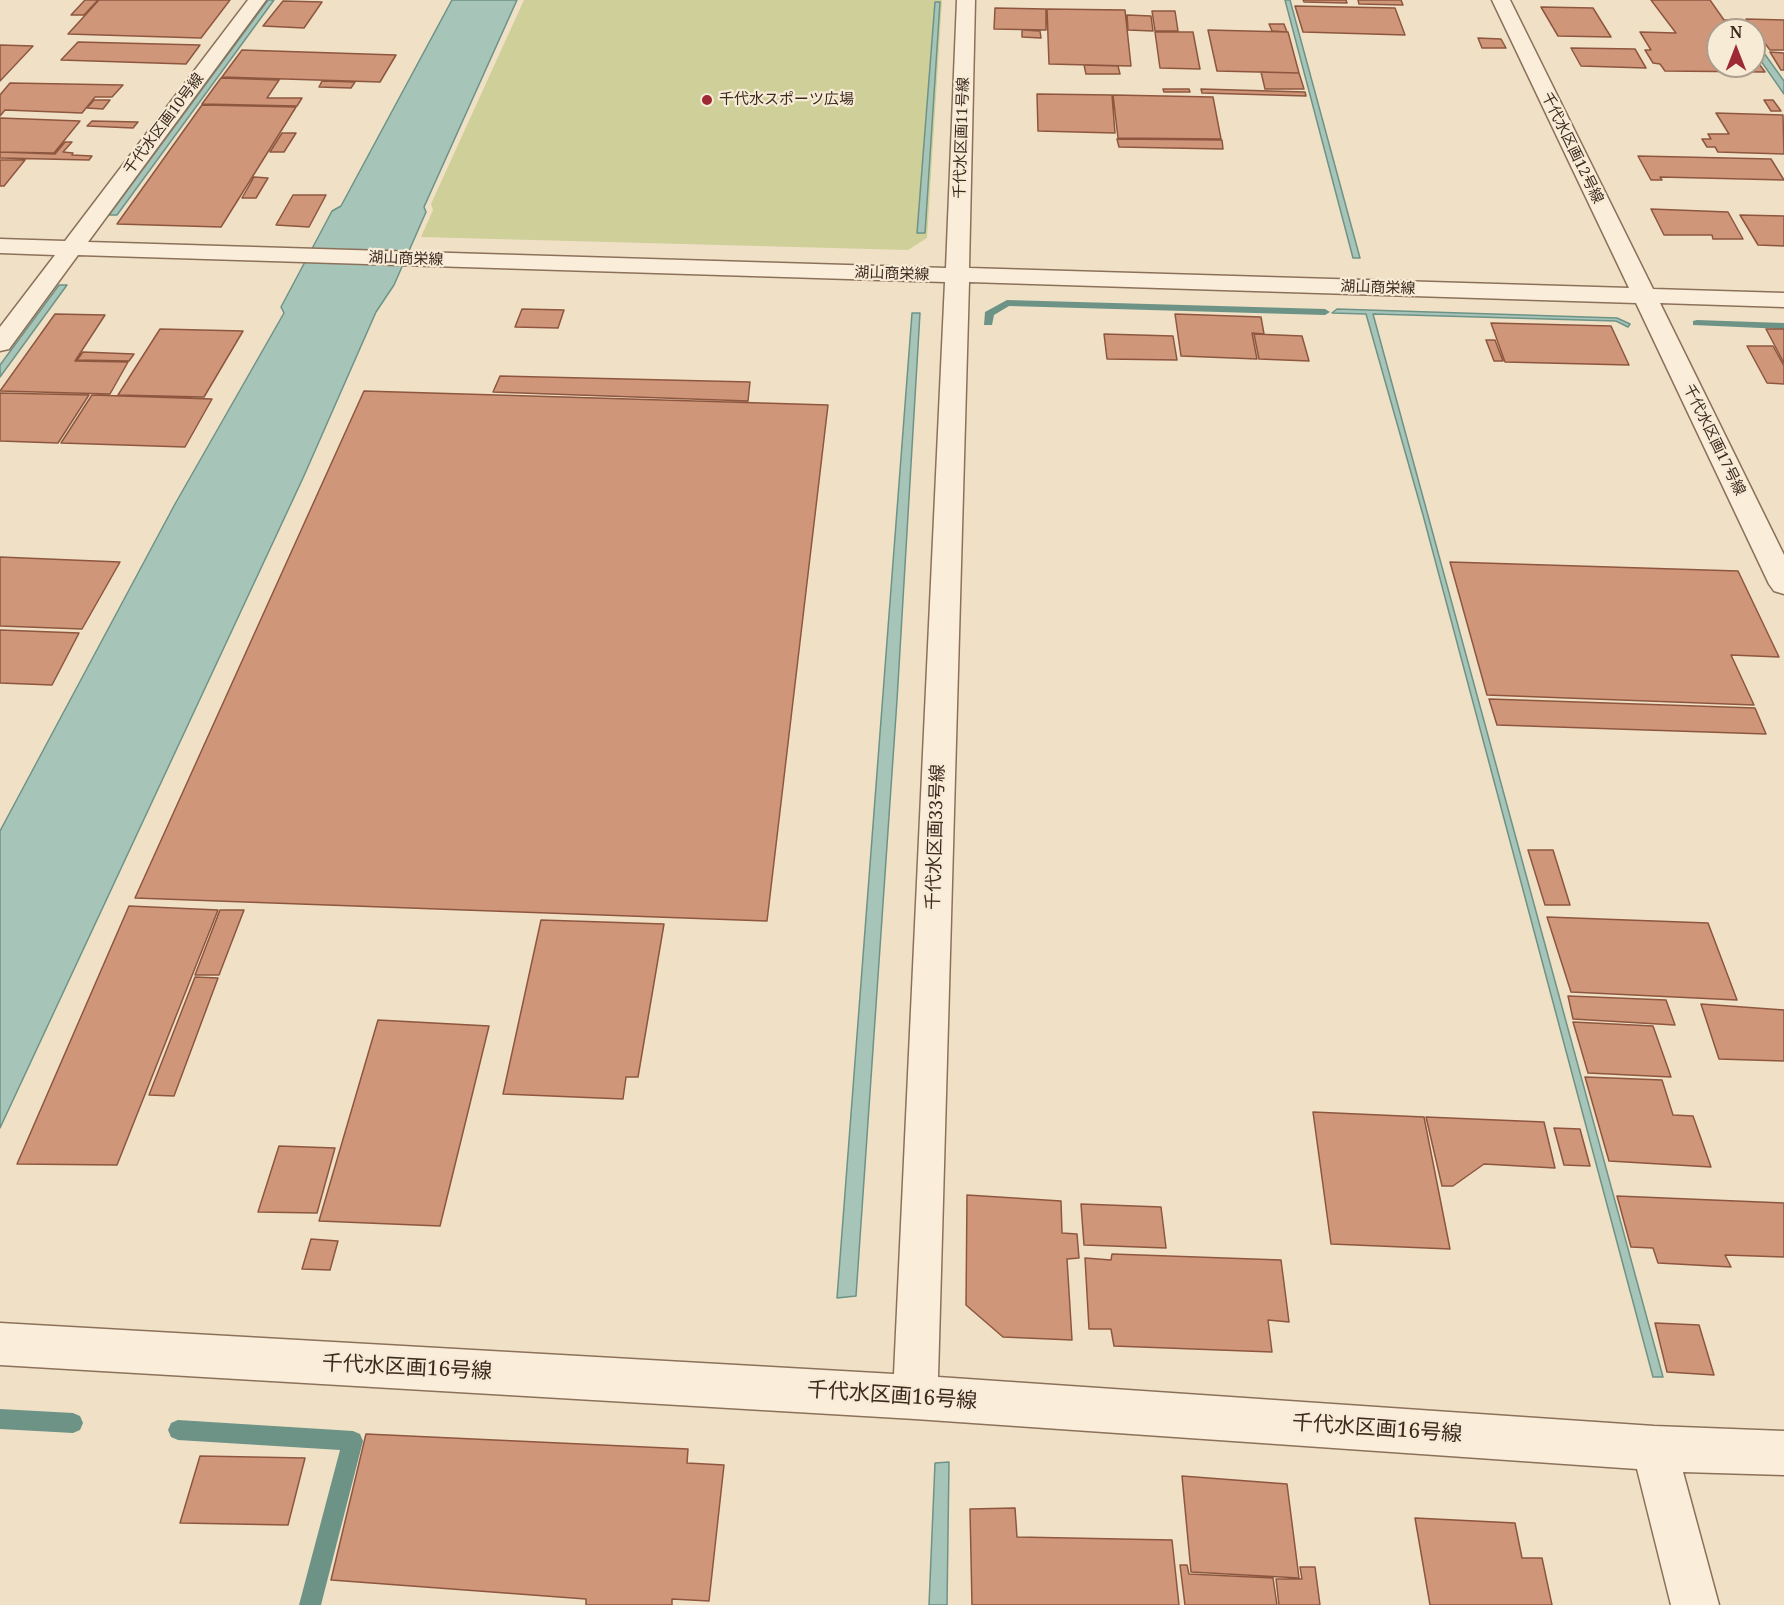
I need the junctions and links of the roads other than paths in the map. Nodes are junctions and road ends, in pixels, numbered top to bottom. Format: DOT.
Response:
graph roads {
  1 [pos="257,0"];
  2 [pos="966,0"];
  3 [pos="1501,0"];
  4 [pos="0,246"];
  5 [pos="72,248"];
  6 [pos="957,276"];
  7 [pos="1644,296"];
  8 [pos="1784,300"];
  9 [pos="0,344"];
  10 [pos="1784,584"];
  11 [pos="0,1344"];
  12 [pos="915,1397"];
  13 [pos="1653,1448"];
  14 [pos="1784,1453"];
  15 [pos="1695,1605"];
  1 -- 5 [label="street, 千代水区画10号線"];
  2 -- 6 [label="street, 千代水区画11号線"];
  3 -- 7 [label="street, 千代水区画12号線"];
  4 -- 5 [label="street, 湖山商栄線"];
  5 -- 6 [label="street, 湖山商栄線"];
  5 -- 9 [label="street, 千代水区画10号線"];
  6 -- 7 [label="street, 湖山商栄線"];
  6 -- 12 [label="street, 千代水区画33号線"];
  7 -- 8 [label="street, 湖山商栄線"];
  7 -- 10 [label="street, 千代水区画17号線"];
  11 -- 12 [label="street, 千代水区画16号線"];
  12 -- 13 [label="street, 千代水区画16号線"];
  13 -- 14 [label="street, 千代水区画16号線"];
  13 -- 15 [label="street"];
}
